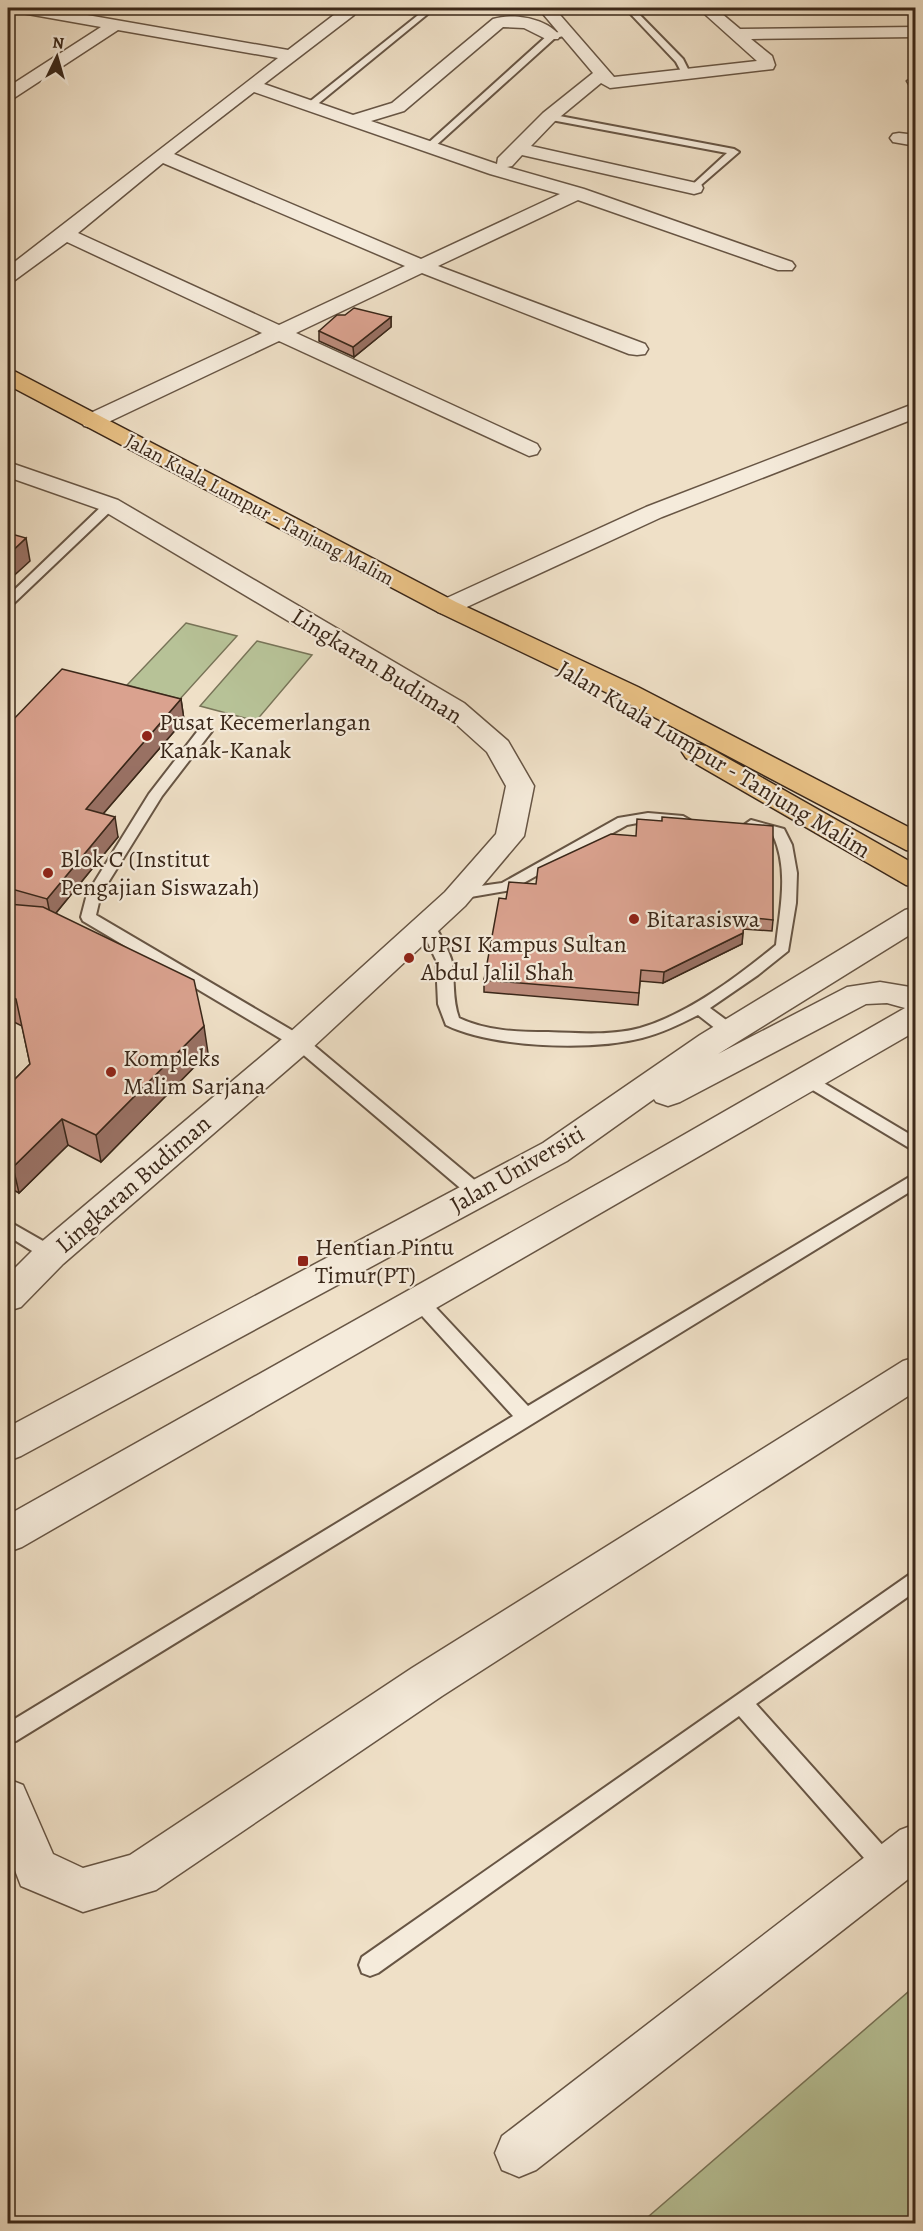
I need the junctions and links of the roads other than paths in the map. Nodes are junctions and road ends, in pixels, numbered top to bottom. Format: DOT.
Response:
graph roads {
  1 [pos="22,8"];
  2 [pos="351,8"];
  3 [pos="431,8"];
  4 [pos="546,8"];
  5 [pos="629,8"];
  6 [pos="707,8"];
  7 [pos="782,8"];
  8 [pos="116,24"];
  9 [pos="915,32"];
  10 [pos="560,34"];
  11 [pos="738,34"];
  12 [pos="291,55"];
  13 [pos="601,75"];
  14 [pos="687,75"];
  15 [pos="252,86"];
  16 [pos="8,94"];
  17 [pos="311,105"];
  18 [pos="549,117"];
  19 [pos="355,120"];
  20 [pos="429,147"];
  21 [pos="518,149"];
  22 [pos="161,155"];
  23 [pos="496,170"];
  24 [pos="694,188"];
  25 [pos="578,193"];
  26 [pos="65,234"];
  27 [pos="421,266"];
  28 [pos="785,266"];
  29 [pos="8,276"];
  30 [pos="280,333"];
  31 [pos="637,349"];
  32 [pos="8,377"];
  33 [pos="915,410"];
  34 [pos="92,421"];
  35 [pos="529,449"];
  36 [pos="8,469"];
  37 [pos="110,505"];
  38 [pos="8,602"];
  39 [pos="447,607"];
  40 [pos="514,637"];
  41 [pos="205,731"];
  42 [pos="693,820"];
  43 [pos="738,823"];
  44 [pos="915,843"];
  45 [pos="915,878"];
  46 [pos="459,894"];
  47 [pos="88,917"];
  48 [pos="915,917"];
  49 [pos="69,923"];
  50 [pos="427,924"];
  51 [pos="915,1001"];
  52 [pos="698,1007"];
  53 [pos="915,1016"];
  54 [pos="731,1032"];
  55 [pos="299,1041"];
  56 [pos="807,1079"];
  57 [pos="915,1146"];
  58 [pos="555,1152"];
  59 [pos="915,1179"];
  60 [pos="478,1193"];
  61 [pos="8,1228"];
  62 [pos="51,1254"];
  63 [pos="8,1297"];
  64 [pos="419,1301"];
  65 [pos="915,1372"];
  66 [pos="526,1417"];
  67 [pos="8,1445"];
  68 [pos="8,1535"];
  69 [pos="915,1579"];
  70 [pos="741,1702"];
  71 [pos="8,1734"];
  72 [pos="8,1800"];
  73 [pos="901,1856"];
  74 [pos="370,1965"];
  75 [pos="519,2154"];
  1 -- 8 [label="street"];
  2 -- 12 [label="street"];
  3 -- 17 [label="lane"];
  4 -- 10 [label="street"];
  5 -- 14 [label="lane"];
  6 -- 7 [label="lane"];
  6 -- 11 [label="street"];
  8 -- 12 [label="street"];
  8 -- 16 [label="street"];
  9 -- 11 [label="street"];
  10 -- 13 [label="street"];
  10 -- 19 [label="street"];
  10 -- 20 [label="lane"];
  11 -- 14 [label="street"];
  12 -- 15 [label="street"];
  13 -- 14 [label="street"];
  13 -- 18 [label="street"];
  15 -- 17 [label="street"];
  15 -- 22 [label="street"];
  17 -- 19 [label="street"];
  18 -- 21 [label="street"];
  18 -- 24 [label="lane"];
  19 -- 20 [label="street"];
  20 -- 23 [label="street"];
  21 -- 23 [label="street"];
  21 -- 24 [label="street"];
  22 -- 26 [label="street"];
  22 -- 27 [label="street"];
  23 -- 25 [label="street"];
  25 -- 27 [label="street"];
  25 -- 28 [label="street"];
  26 -- 29 [label="street"];
  26 -- 30 [label="street"];
  27 -- 30 [label="street"];
  27 -- 31 [label="street"];
  30 -- 34 [label="street"];
  30 -- 35 [label="street"];
  32 -- 34 [label="main road, Jalan Kuala Lumpur - Tanjung Malim"];
  33 -- 39 [label="street"];
  34 -- 39 [label="main road, Jalan Kuala Lumpur - Tanjung Malim"];
  36 -- 37 [label="street, Lingkaran Budiman"];
  37 -- 38 [label="lane"];
  37 -- 46 [label="street, Lingkaran Budiman"];
  39 -- 40 [label="main road, Jalan Kuala Lumpur - Tanjung Malim"];
  40 -- 44 [label="main road, Jalan Kuala Lumpur - Tanjung Malim"];
  40 -- 45 [label="main road, Jalan Kuala Lumpur - Tanjung Malim"];
  41 -- 47 [label="lane"];
  42 -- 46 [label="lane"];
  43 -- 52 [label="lane"];
  46 -- 50 [label="street, Lingkaran Budiman"];
  47 -- 49 [label="lane"];
  47 -- 55 [label="lane"];
  48 -- 54 [label="street, Jalan Universiti"];
  50 -- 52 [label="lane"];
  50 -- 55 [label="street, Lingkaran Budiman"];
  51 -- 58 [label="street"];
  52 -- 54 [label="lane"];
  53 -- 56 [label="street"];
  54 -- 58 [label="street, Jalan Universiti"];
  55 -- 60 [label="lane"];
  55 -- 62 [label="street, Lingkaran Budiman"];
  56 -- 57 [label="lane"];
  56 -- 64 [label="street"];
  58 -- 60 [label="street, Jalan Universiti"];
  59 -- 66 [label="lane"];
  60 -- 67 [label="street, Jalan Universiti"];
  61 -- 62 [label="lane"];
  62 -- 63 [label="street, Lingkaran Budiman"];
  64 -- 66 [label="lane"];
  64 -- 68 [label="street"];
  65 -- 72 [label="street"];
  66 -- 71 [label="lane"];
  69 -- 70 [label="lane"];
  70 -- 73 [label="lane"];
  70 -- 74 [label="lane"];
  73 -- 75 [label="street"];
}
